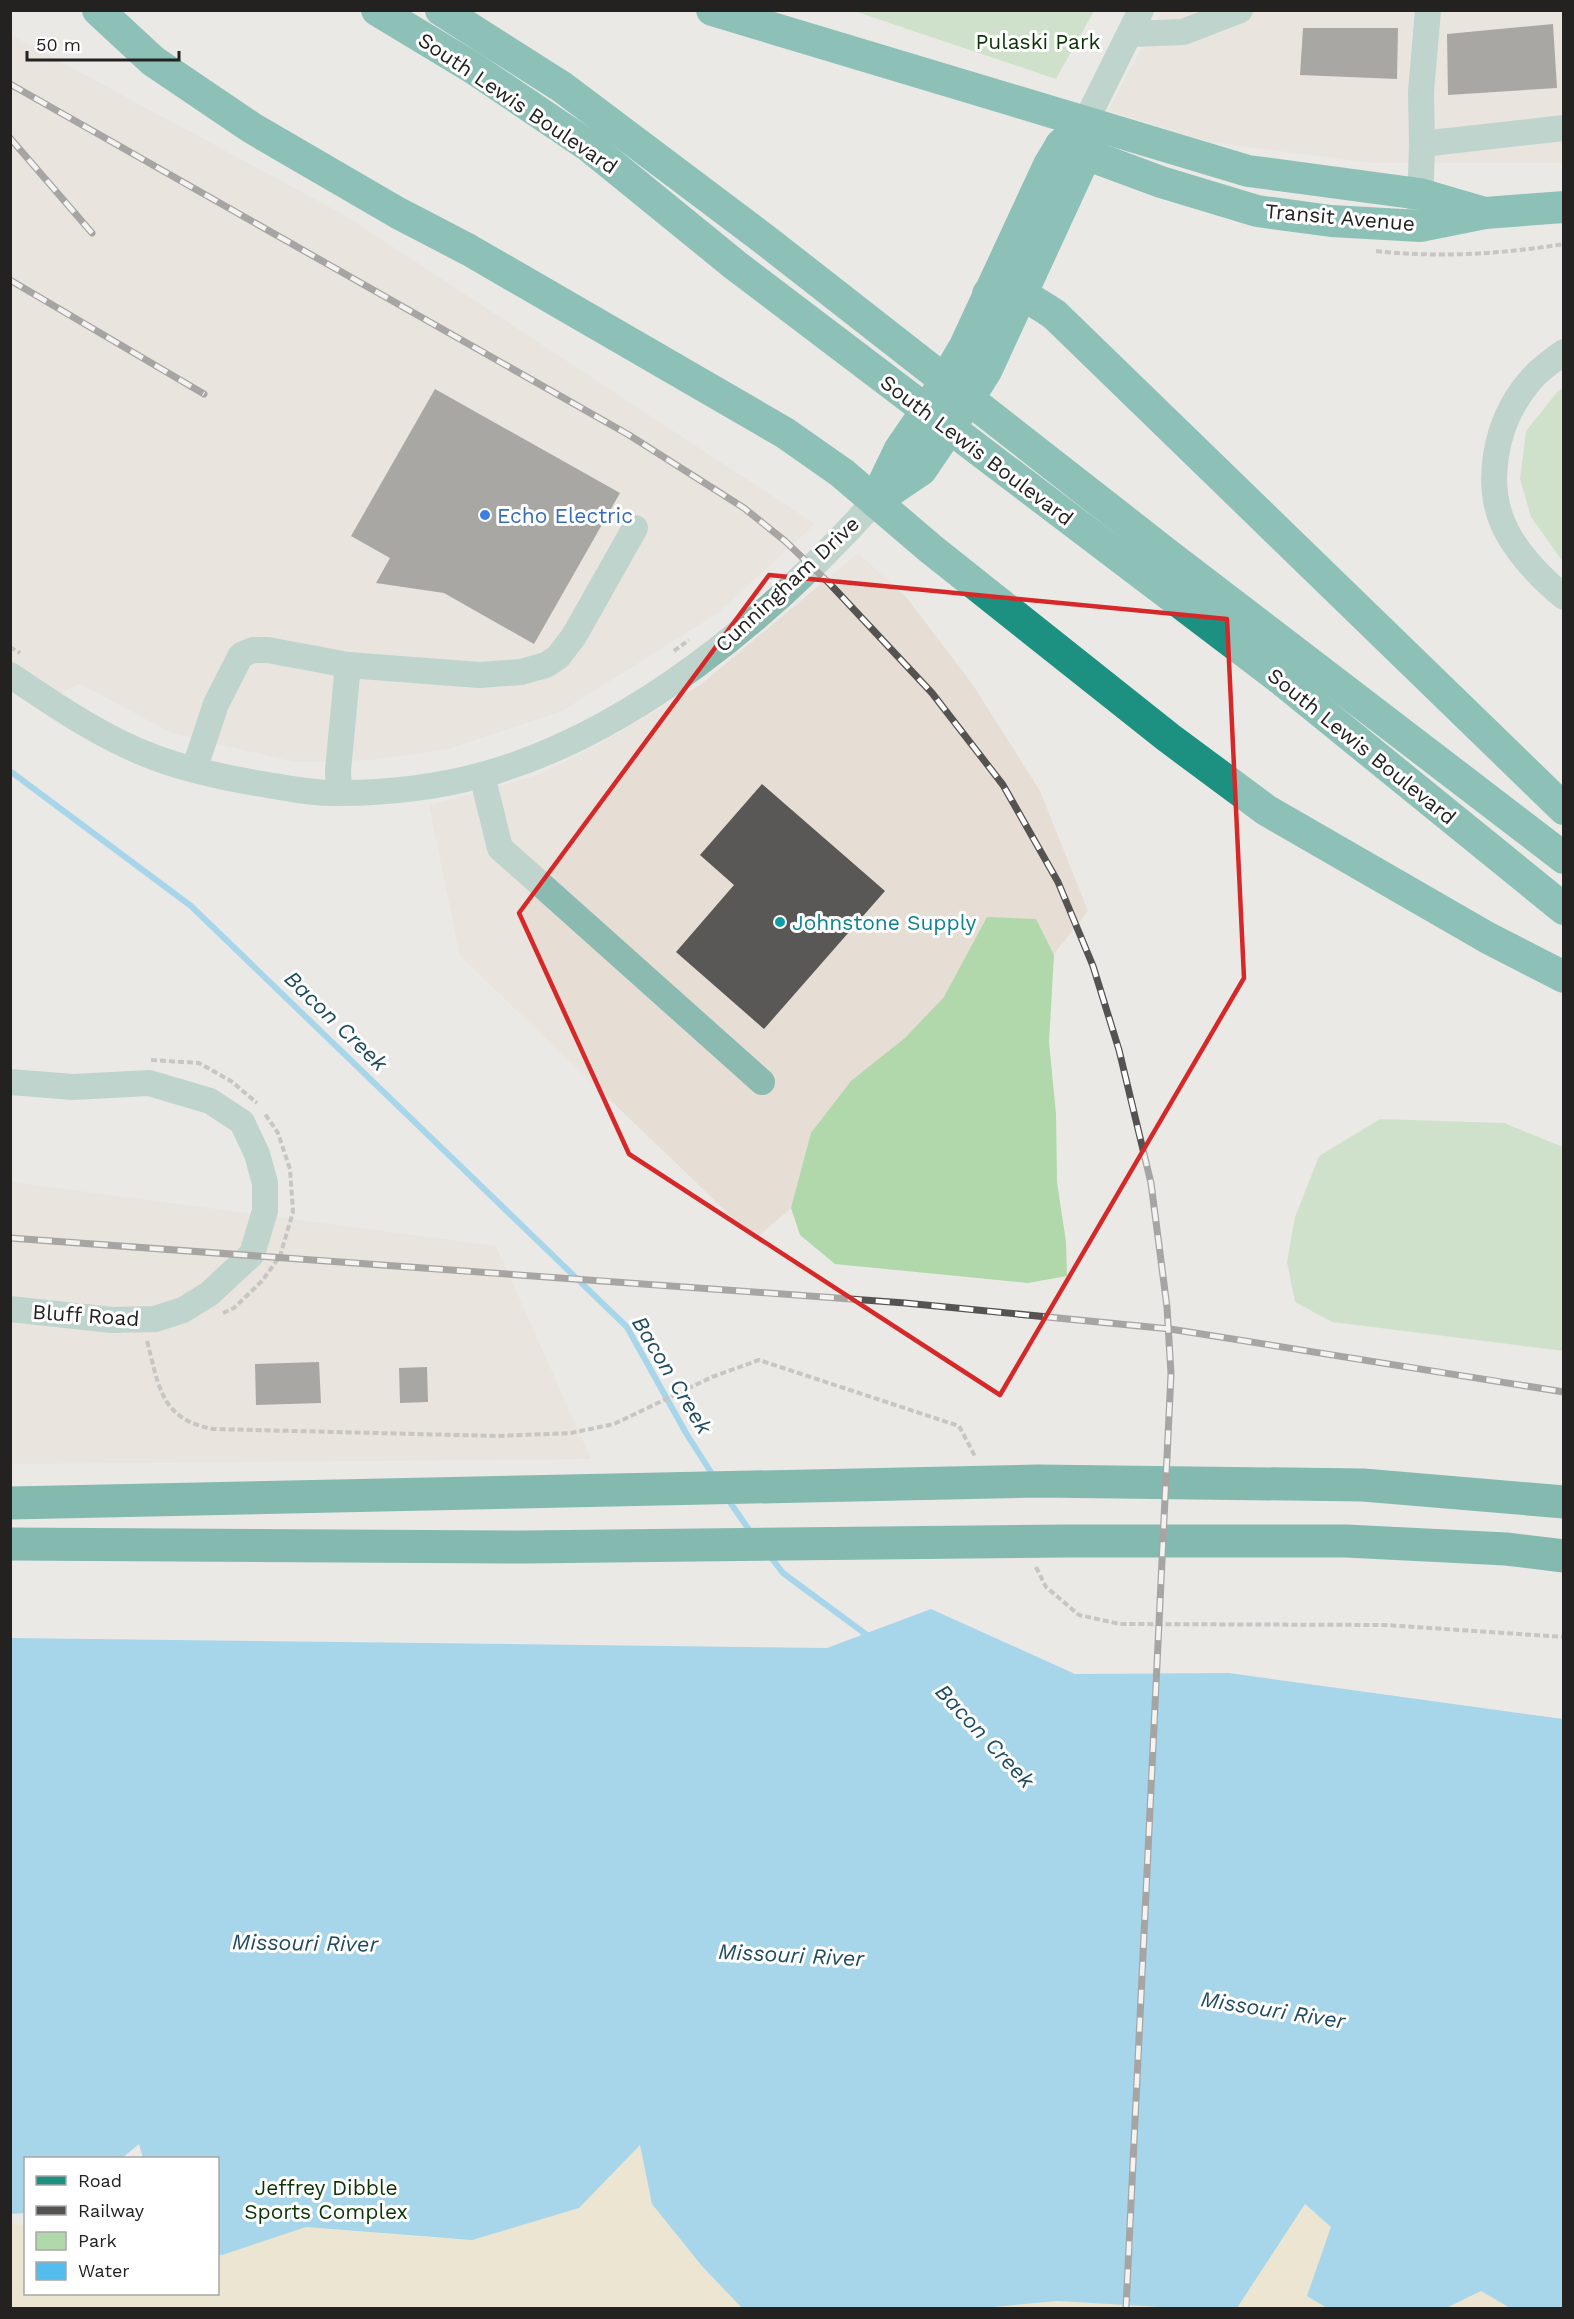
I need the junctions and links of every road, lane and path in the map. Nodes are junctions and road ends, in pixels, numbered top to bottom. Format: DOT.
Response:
graph roads {
  1 [pos="98,10"];
  2 [pos="377,10"];
  3 [pos="441,10"];
  4 [pos="712,10"];
  5 [pos="1141,10"];
  6 [pos="1240,10"];
  7 [pos="1428,10"];
  8 [pos="1130,34"];
  9 [pos="1084,123"];
  10 [pos="1563,128"];
  11 [pos="1422,144"];
  12 [pos="1073,150"];
  13 [pos="1420,194"];
  14 [pos="1563,207"];
  15 [pos="1485,213"];
  16 [pos="1420,226"];
  17 [pos="1563,244"];
  18 [pos="1368,250"];
  19 [pos="988,294"];
  20 [pos="1021,295"];
  21 [pos="1563,352"];
  22 [pos="875,501"];
  23 [pos="635,528"];
  24 [pos="1563,597"];
  25 [pos="698,634"];
  26 [pos="10,647"];
  27 [pos="671,654"];
  28 [pos="348,665"];
  29 [pos="20,667"];
  30 [pos="194,770"];
  31 [pos="482,775"];
  32 [pos="339,793"];
  33 [pos="1563,809"];
  34 [pos="1563,858"];
  35 [pos="1563,909"];
  36 [pos="1563,977"];
  37 [pos="147,1060"];
  38 [pos="10,1082"];
  39 [pos="762,1082"];
  40 [pos="10,1309"];
  41 [pos="214,1318"];
  42 [pos="156,1340"];
  43 [pos="712,1377"];
  44 [pos="1563,1502"];
  45 [pos="10,1503"];
  46 [pos="10,1544"];
  47 [pos="1563,1556"];
  1 -- 22 [label="main road"];
  2 -- 35 [label="main road, South Lewis Boulevard"];
  3 -- 34 [label="main road, South Lewis Boulevard"];
  4 -- 9 [label="main road, Transit Avenue"];
  5 -- 8 [label="street"];
  6 -- 8 [label="street"];
  7 -- 11 [label="street"];
  8 -- 9 [label="street"];
  9 -- 12 [label="main road"];
  9 -- 13 [label="main road, Transit Avenue"];
  10 -- 11 [label="street"];
  11 -- 13 [label="street"];
  12 -- 16 [label="main road, Transit Avenue"];
  12 -- 19 [label="main road, Cunningham Drive"];
  12 -- 20 [label="main road"];
  13 -- 15 [label="main road, Transit Avenue"];
  13 -- 16 [label="street"];
  14 -- 15 [label="main road, Transit Avenue"];
  15 -- 16 [label="main road, Transit Avenue"];
  17 -- 18 [label="path"];
  19 -- 20 [label="main road"];
  19 -- 22 [label="main road, Cunningham Drive"];
  20 -- 22 [label="main road"];
  20 -- 33 [label="main road"];
  21 -- 24 [label="street"];
  22 -- 31 [label="street, Cunningham Drive"];
  22 -- 36 [label="main road"];
  23 -- 28 [label="street"];
  25 -- 27 [label="path"];
  26 -- 29 [label="path"];
  28 -- 30 [label="street"];
  28 -- 32 [label="street"];
  29 -- 30 [label="street, Cunningham Drive"];
  30 -- 32 [label="street, Cunningham Drive"];
  31 -- 32 [label="street, Cunningham Drive"];
  31 -- 39 [label="street"];
  37 -- 41 [label="path"];
  38 -- 40 [label="street, Bluff Road"];
  42 -- 43 [label="path"];
  44 -- 45 [label="highway"];
  46 -- 47 [label="highway"];
}
